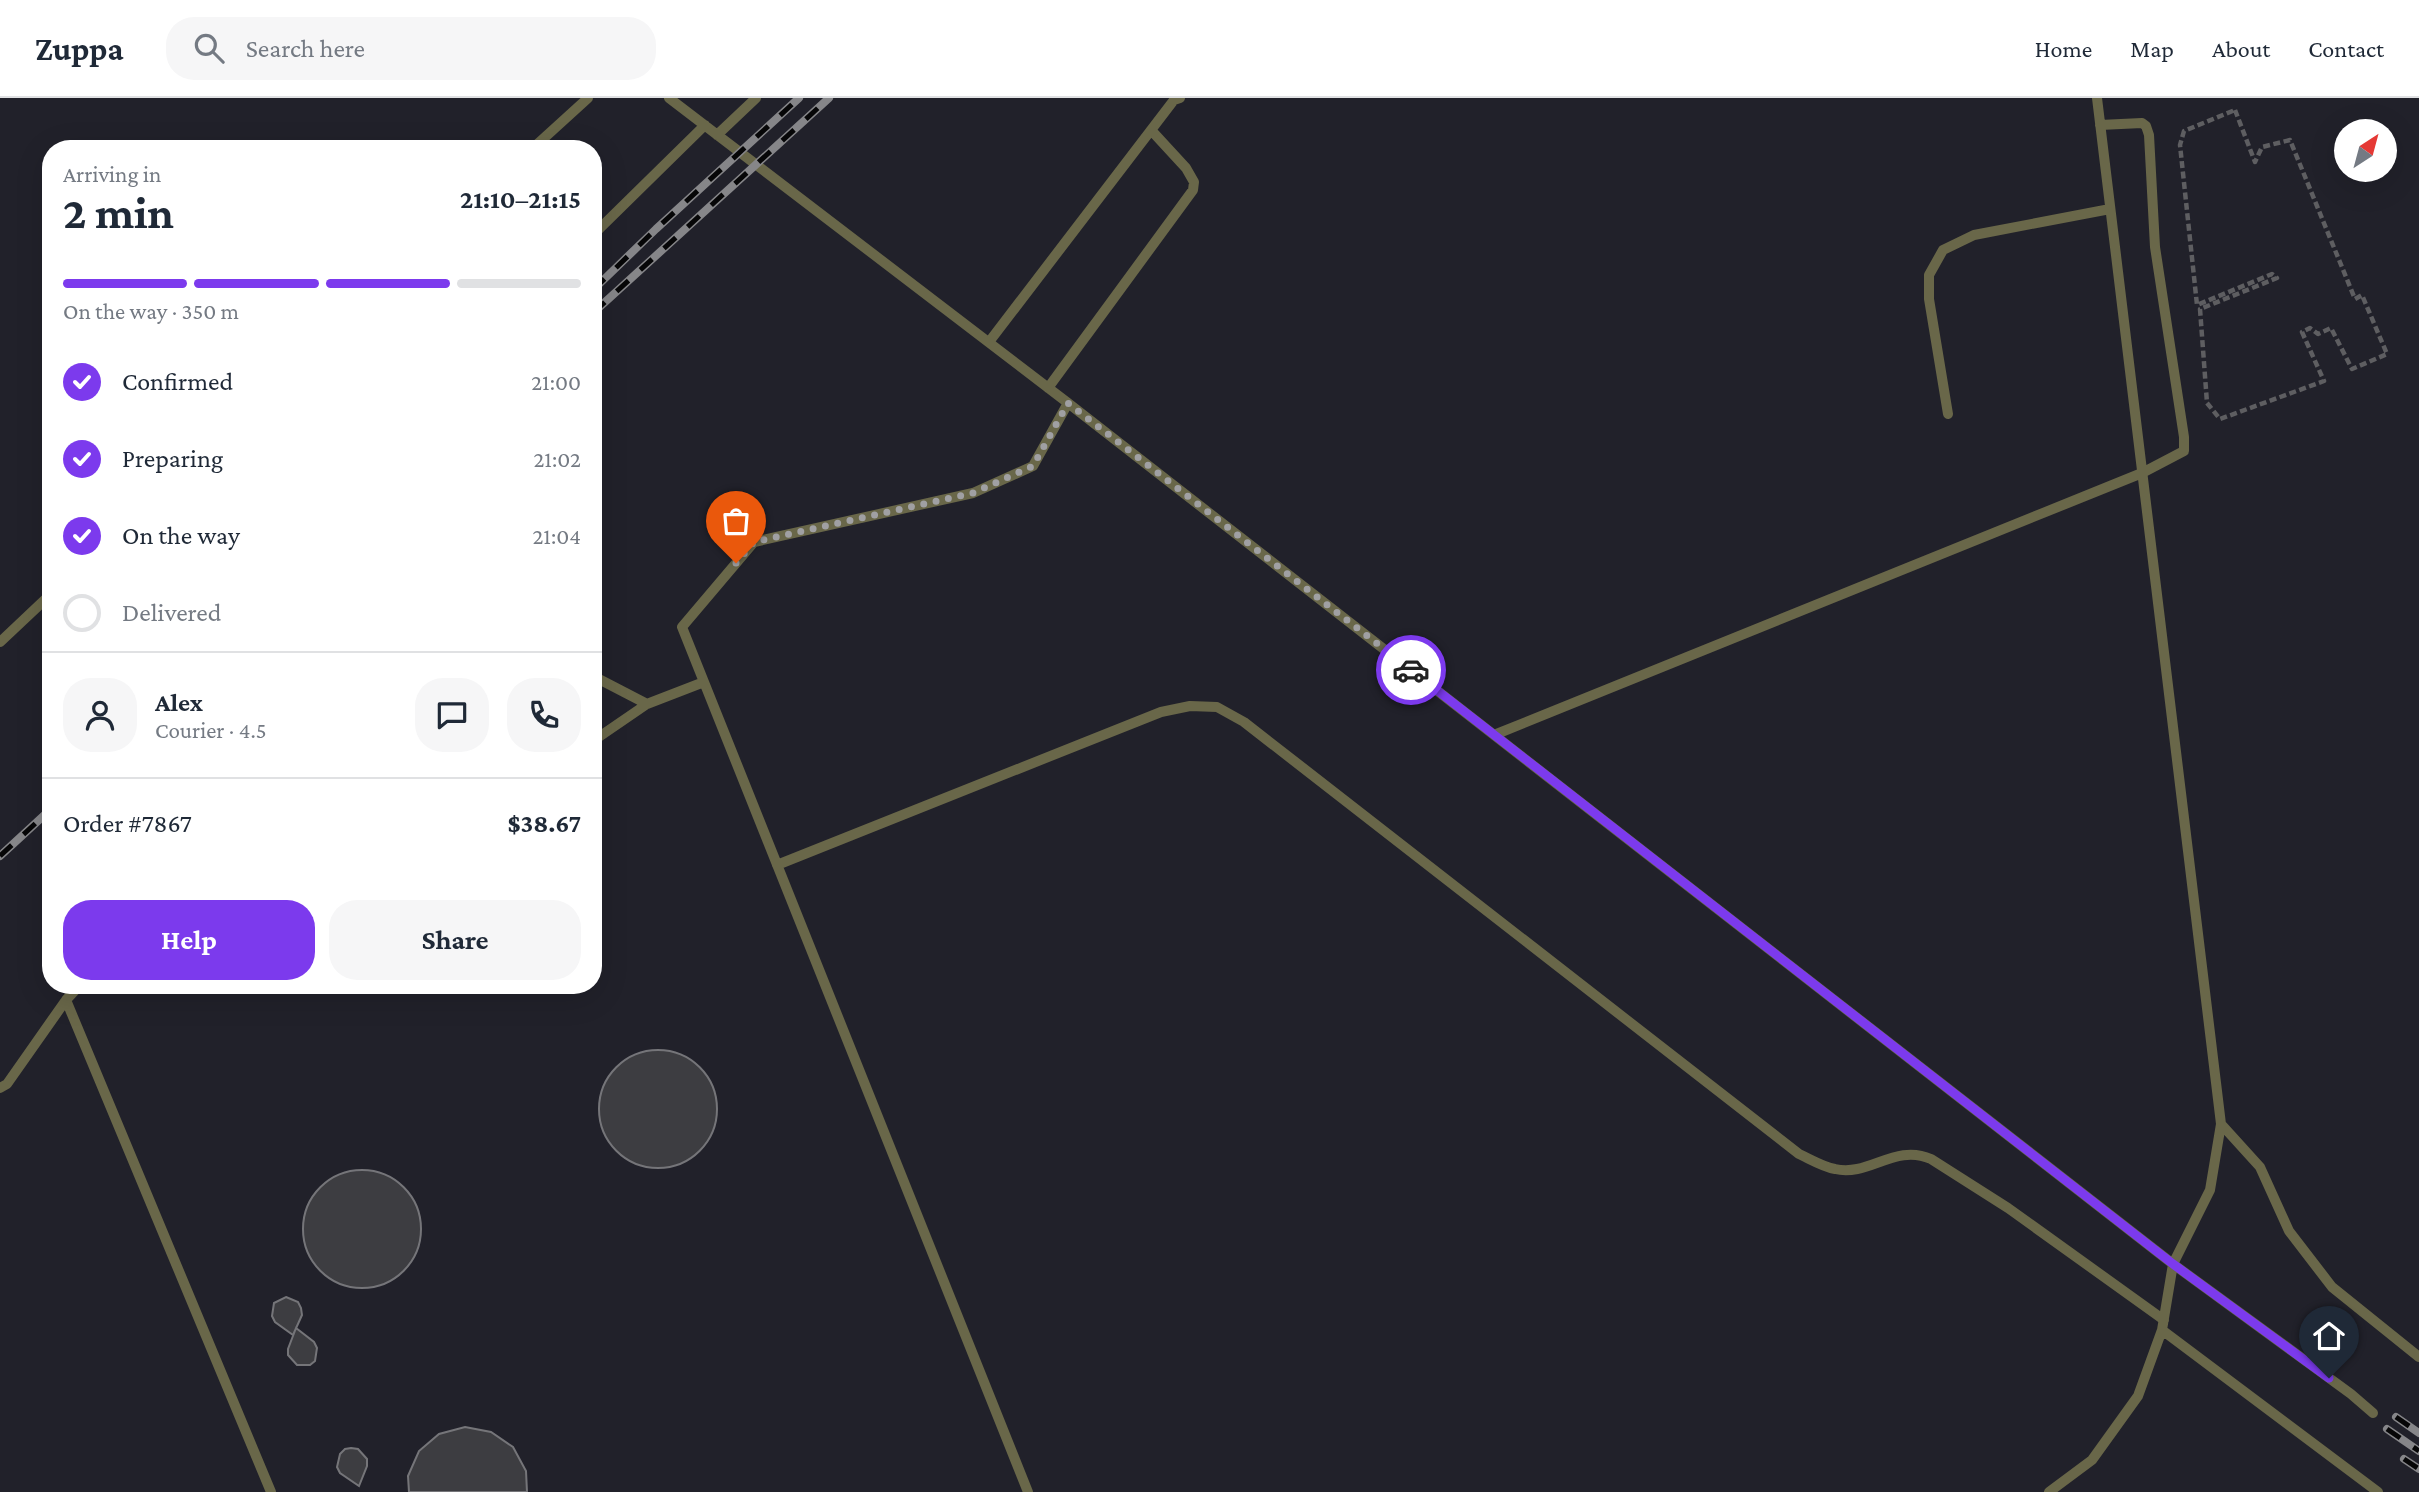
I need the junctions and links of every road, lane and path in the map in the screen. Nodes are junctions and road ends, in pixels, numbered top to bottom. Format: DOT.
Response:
graph roads {
  1 [pos="587,98"];
  2 [pos="669,98"];
  3 [pos="756,98"];
  4 [pos="1180,98"];
  5 [pos="2097,98"];
  6 [pos="705,125"];
  7 [pos="2100,125"];
  8 [pos="1151,131"];
  9 [pos="717,135"];
  10 [pos="542,140"];
  11 [pos="2110,209"];
  12 [pos="602,226"];
  13 [pos="989,342"];
  14 [pos="2324,381"];
  15 [pos="1048,388"];
  16 [pos="1068,403"];
  17 [pos="1948,414"];
  18 [pos="2142,473"];
  19 [pos="42,602"];
  20 [pos="0,642"];
  21 [pos="602,681"];
  22 [pos="704,682"];
  23 [pos="647,704"];
  24 [pos="602,735"];
  25 [pos="1494,735"];
  26 [pos="777,865"];
  27 [pos="72,994"];
  28 [pos="66,1000"];
  29 [pos="0,1087"];
  30 [pos="2221,1124"];
  31 [pos="2173,1264"];
  32 [pos="2163,1325"];
  33 [pos="2419,1357"];
  34 [pos="2373,1413"];
  35 [pos="271,1492"];
  36 [pos="1028,1492"];
  37 [pos="2049,1492"];
  38 [pos="2378,1492"];
  1 -- 10 [label="lane"];
  2 -- 6 [label="lane"];
  3 -- 9 [label="lane"];
  4 -- 8 [label="lane"];
  5 -- 7 [label="lane"];
  6 -- 9 [label="lane"];
  6 -- 12 [label="lane"];
  7 -- 11 [label="lane"];
  7 -- 18 [label="lane"];
  8 -- 13 [label="lane"];
  8 -- 15 [label="lane"];
  9 -- 13 [label="lane"];
  11 -- 17 [label="lane"];
  11 -- 18 [label="lane"];
  13 -- 15 [label="lane"];
  14 -- 14 [label="path"];
  15 -- 16 [label="lane"];
  16 -- 22 [label="lane"];
  16 -- 25 [label="lane"];
  18 -- 25 [label="lane"];
  18 -- 30 [label="lane"];
  19 -- 20 [label="lane"];
  21 -- 23 [label="lane"];
  22 -- 23 [label="lane"];
  22 -- 26 [label="lane"];
  23 -- 24 [label="lane"];
  25 -- 31 [label="lane"];
  26 -- 32 [label="lane"];
  26 -- 36 [label="lane"];
  27 -- 28 [label="lane"];
  28 -- 29 [label="lane"];
  28 -- 35 [label="lane"];
  30 -- 31 [label="lane"];
  30 -- 33 [label="lane"];
  31 -- 32 [label="lane"];
  31 -- 34 [label="lane"];
  32 -- 37 [label="lane"];
  32 -- 38 [label="lane"];
}
